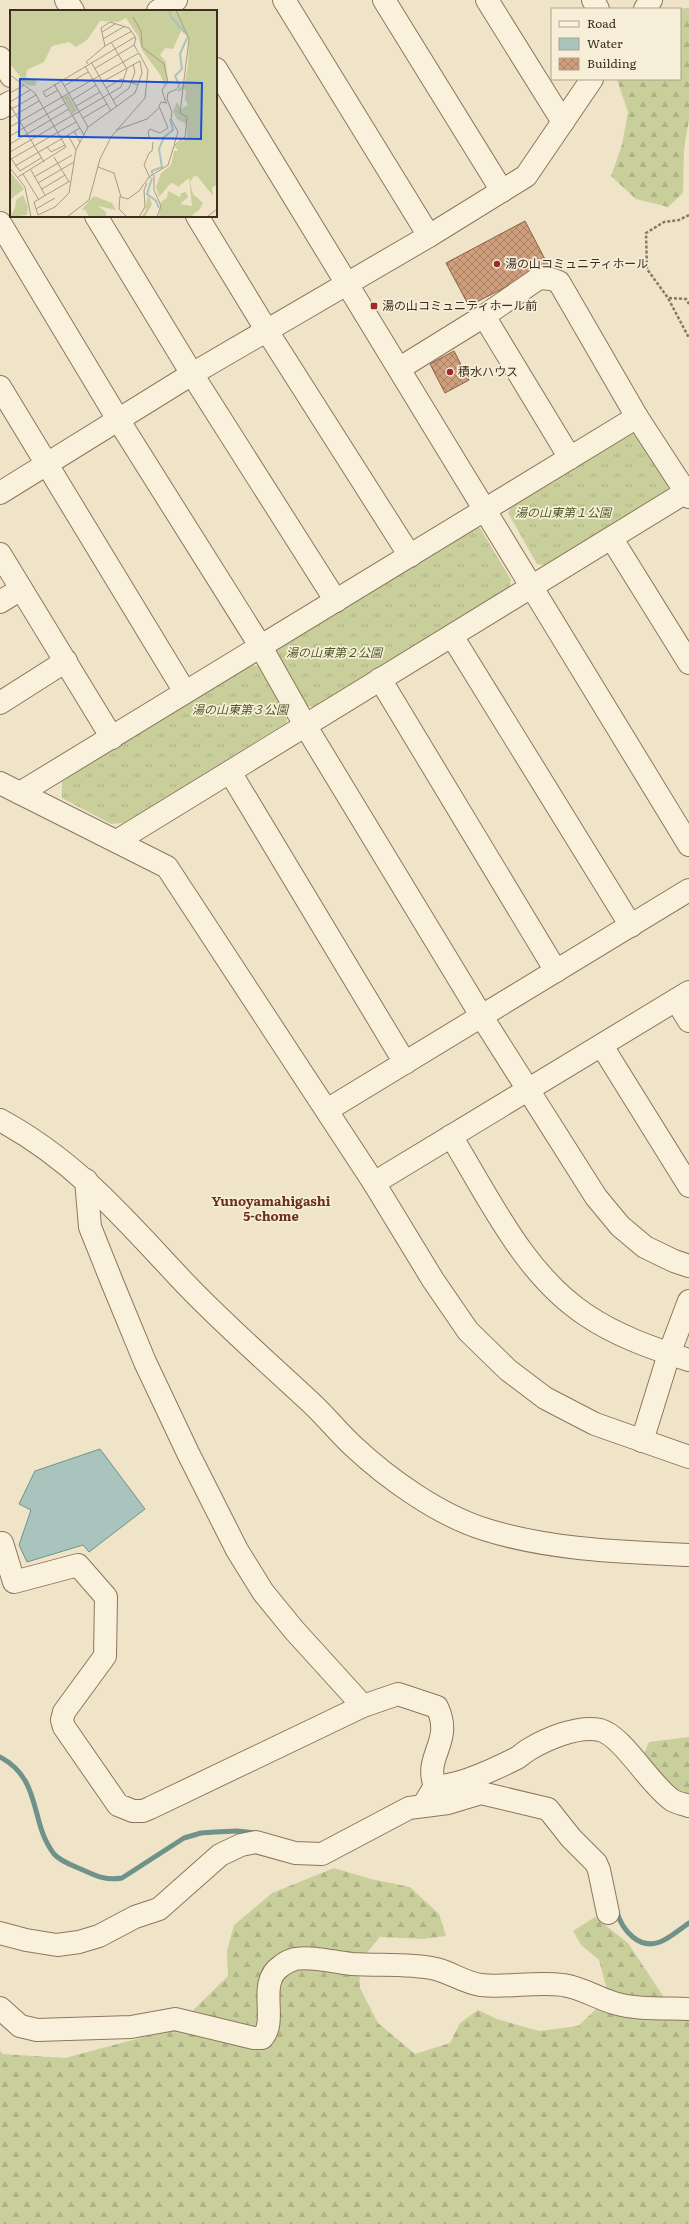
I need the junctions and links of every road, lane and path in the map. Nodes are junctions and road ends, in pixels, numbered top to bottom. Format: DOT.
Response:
graph roads {
  1 [pos="66,0"];
  2 [pos="284,0"];
  3 [pos="384,0"];
  4 [pos="487,0"];
  5 [pos="72,10"];
  6 [pos="0,58"];
  7 [pos="217,71"];
  8 [pos="10,74"];
  9 [pos="591,80"];
  10 [pos="10,103"];
  11 [pos="0,108"];
  12 [pos="563,122"];
  13 [pos="502,191"];
  14 [pos="689,215"];
  15 [pos="97,217"];
  16 [pos="198,217"];
  17 [pos="0,223"];
  18 [pos="429,236"];
  19 [pos="346,284"];
  20 [pos="668,298"];
  21 [pos="689,304"];
  22 [pos="484,316"];
  23 [pos="267,330"];
  24 [pos="689,338"];
  25 [pos="400,368"];
  26 [pos="192,374"];
  27 [pos="0,387"];
  28 [pos="637,417"];
  29 [pos="119,421"];
  30 [pos="570,458"];
  31 [pos="47,464"];
  32 [pos="0,494"];
  33 [pos="687,494"];
  34 [pos="485,510"];
  35 [pos="612,539"];
  36 [pos="0,554"];
  37 [pos="410,556"];
  38 [pos="532,586"];
  39 [pos="21,589"];
  40 [pos="336,601"];
  41 [pos="0,602"];
  42 [pos="452,636"];
  43 [pos="261,647"];
  44 [pos="66,661"];
  45 [pos="689,662"];
  46 [pos="380,679"];
  47 [pos="185,692"];
  48 [pos="0,703"];
  49 [pos="305,725"];
  50 [pos="112,738"];
  51 [pos="230,772"];
  52 [pos="0,783"];
  53 [pos="20,793"];
  54 [pos="117,840"];
  55 [pos="689,845"];
  56 [pos="689,890"];
  57 [pos="631,926"];
  58 [pos="556,971"];
  59 [pos="682,996"];
  60 [pos="482,1017"];
  61 [pos="689,1021"];
  62 [pos="602,1046"];
  63 [pos="405,1063"];
  64 [pos="527,1089"];
  65 [pos="327,1110"];
  66 [pos="0,1120"];
  67 [pos="451,1136"];
  68 [pos="86,1180"];
  69 [pos="374,1183"];
  70 [pos="689,1186"];
  71 [pos="689,1266"];
  72 [pos="689,1301"];
  73 [pos="679,1357"];
  74 [pos="642,1441"];
  75 [pos="689,1457"];
  76 [pos="2,1543"];
  77 [pos="689,1555"];
  78 [pos="363,1706"];
  79 [pos="435,1786"];
  80 [pos="424,1806"];
  81 [pos="689,1806"];
  82 [pos="608,1913"];
  83 [pos="0,1933"];
  84 [pos="0,2008"];
  85 [pos="689,2009"];
  1 -- 5 [label="street"];
  2 -- 18 [label="street"];
  3 -- 13 [label="street"];
  4 -- 12 [label="street"];
  6 -- 8 [label="street"];
  7 -- 19 [label="street"];
  9 -- 12 [label="street"];
  10 -- 11 [label="street"];
  12 -- 13 [label="street"];
  13 -- 18 [label="street"];
  14 -- 20 [label="path"];
  15 -- 26 [label="street"];
  16 -- 23 [label="street"];
  17 -- 29 [label="street"];
  18 -- 19 [label="street"];
  19 -- 23 [label="street"];
  19 -- 25 [label="street"];
  20 -- 21 [label="path"];
  20 -- 24 [label="path"];
  22 -- 25 [label="street"];
  22 -- 28 [label="street"];
  22 -- 30 [label="street"];
  23 -- 26 [label="street"];
  23 -- 37 [label="street"];
  25 -- 34 [label="street"];
  26 -- 29 [label="street"];
  26 -- 40 [label="street"];
  27 -- 31 [label="street"];
  28 -- 30 [label="street"];
  28 -- 33 [label="street"];
  29 -- 31 [label="street"];
  29 -- 43 [label="street"];
  30 -- 34 [label="street"];
  31 -- 32 [label="street"];
  31 -- 47 [label="street"];
  33 -- 35 [label="street"];
  34 -- 37 [label="street"];
  34 -- 38 [label="street"];
  35 -- 38 [label="street"];
  35 -- 45 [label="street"];
  36 -- 39 [label="street"];
  37 -- 40 [label="street"];
  38 -- 42 [label="street"];
  38 -- 55 [label="street"];
  39 -- 41 [label="street"];
  39 -- 44 [label="street"];
  40 -- 43 [label="street"];
  42 -- 46 [label="street"];
  42 -- 57 [label="street"];
  43 -- 47 [label="street"];
  43 -- 49 [label="street"];
  44 -- 48 [label="street"];
  44 -- 50 [label="street"];
  46 -- 49 [label="street"];
  46 -- 58 [label="street"];
  47 -- 50 [label="street"];
  49 -- 51 [label="street"];
  49 -- 60 [label="street"];
  50 -- 53 [label="street"];
  51 -- 54 [label="street"];
  51 -- 63 [label="street"];
  52 -- 53 [label="street"];
  53 -- 54 [label="street"];
  54 -- 65 [label="street"];
  56 -- 57 [label="street"];
  57 -- 58 [label="street"];
  58 -- 60 [label="street"];
  59 -- 61 [label="street"];
  59 -- 62 [label="street"];
  60 -- 63 [label="street"];
  60 -- 64 [label="street"];
  62 -- 64 [label="street"];
  62 -- 70 [label="street"];
  63 -- 65 [label="street"];
  64 -- 67 [label="street"];
  64 -- 71 [label="street"];
  65 -- 69 [label="street"];
  66 -- 68 [label="street"];
  67 -- 69 [label="street"];
  67 -- 73 [label="street"];
  68 -- 77 [label="street"];
  68 -- 78 [label="street"];
  69 -- 74 [label="street"];
  72 -- 73 [label="street"];
  73 -- 74 [label="street"];
  74 -- 75 [label="street"];
  76 -- 78 [label="street"];
  78 -- 79 [label="street"];
  79 -- 80 [label="street"];
  79 -- 81 [label="street"];
  80 -- 82 [label="street"];
  80 -- 83 [label="street"];
  84 -- 85 [label="street"];
}
